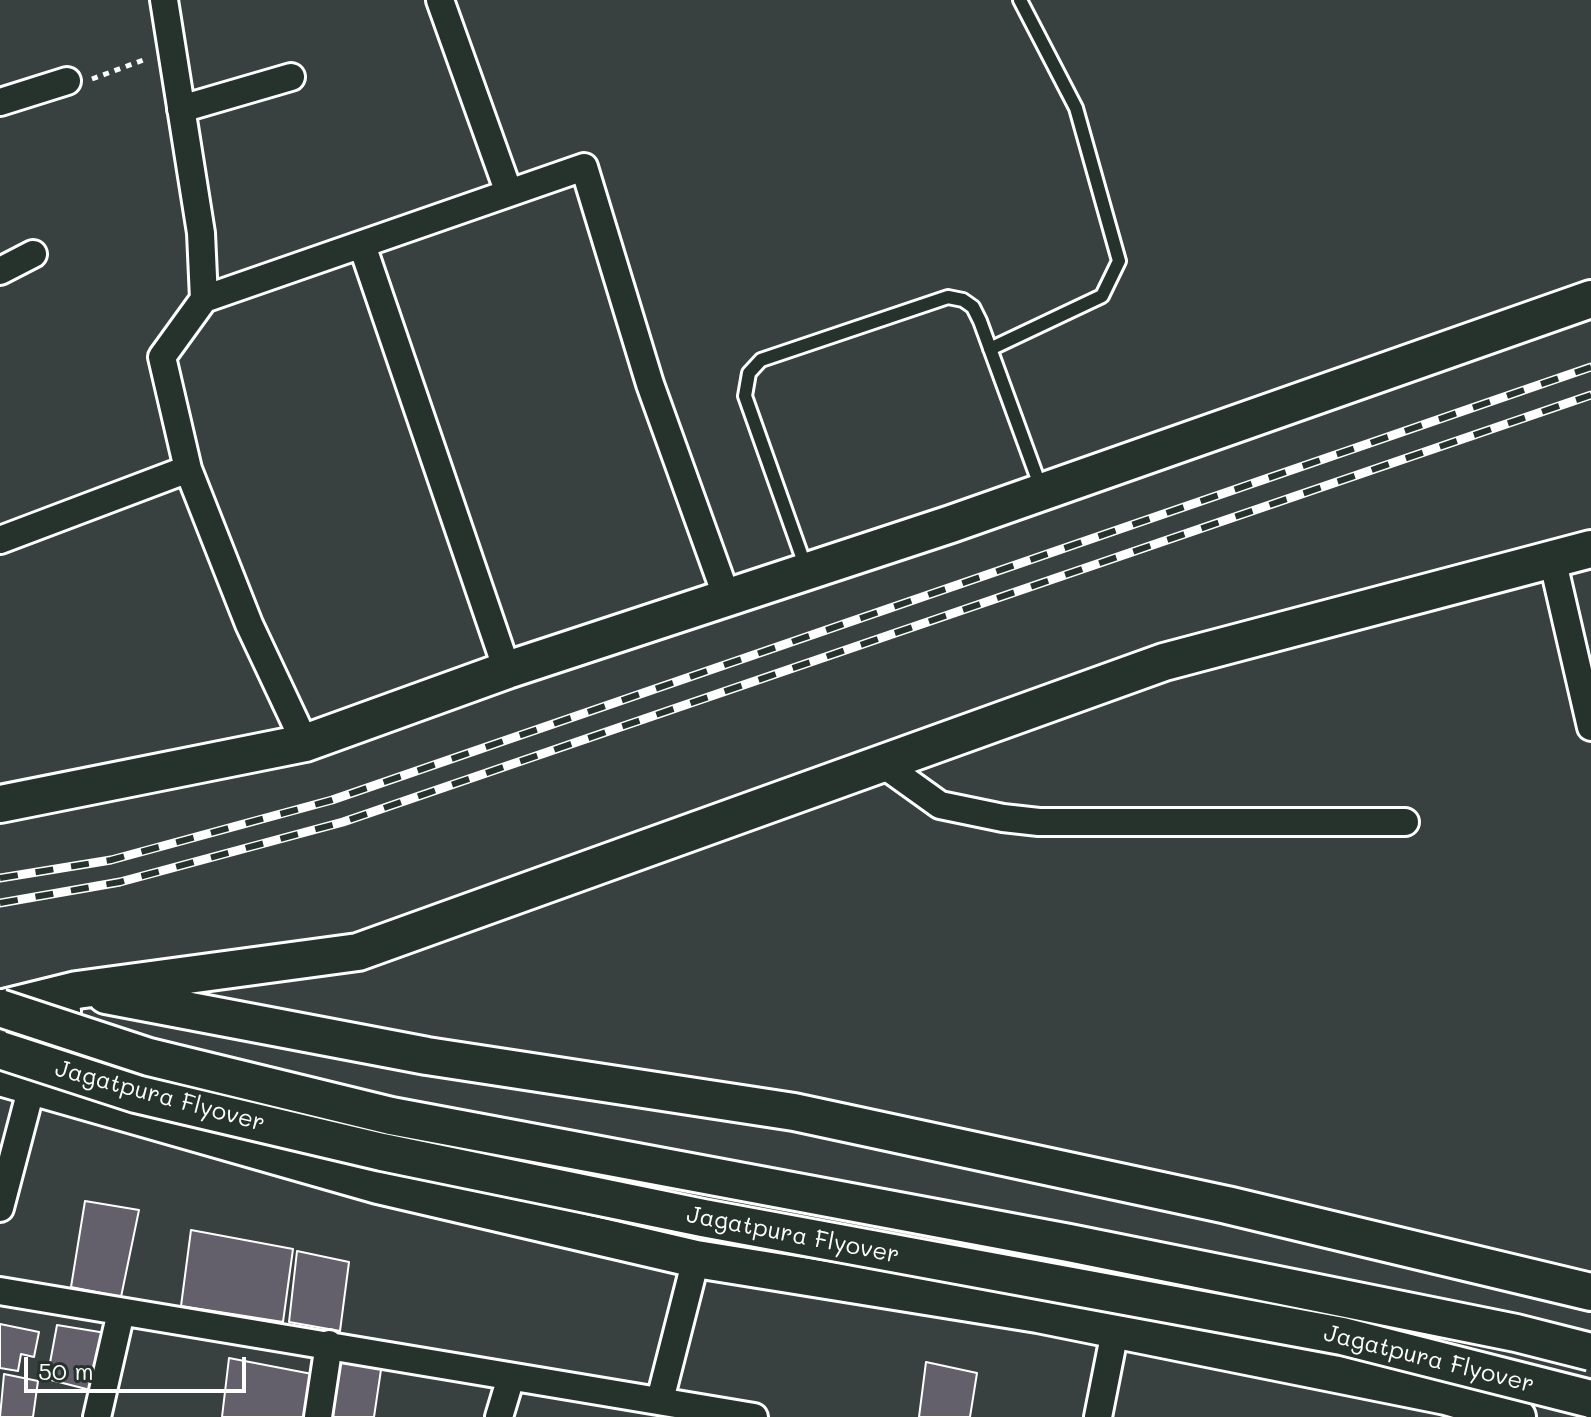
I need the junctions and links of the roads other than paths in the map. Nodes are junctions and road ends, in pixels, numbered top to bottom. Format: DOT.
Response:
graph roads {
  1 [pos="164,0"];
  2 [pos="440,0"];
  3 [pos="1020,0"];
  4 [pos="291,77"];
  5 [pos="67,81"];
  6 [pos="0,102"];
  7 [pos="181,109"];
  8 [pos="509,193"];
  9 [pos="362,245"];
  10 [pos="33,254"];
  11 [pos="0,271"];
  12 [pos="204,299"];
  13 [pos="1591,299"];
  14 [pos="990,349"];
  15 [pos="188,469"];
  16 [pos="1042,491"];
  17 [pos="0,540"];
  18 [pos="1591,549"];
  19 [pos="1552,558"];
  20 [pos="807,571"];
  21 [pos="727,598"];
  22 [pos="507,670"];
  23 [pos="1591,727"];
  24 [pos="305,743"];
  25 [pos="880,762"];
  26 [pos="0,804"];
  27 [pos="1405,822"];
  28 [pos="77,990"];
  29 [pos="0,1008"];
  30 [pos="0,1050"];
  31 [pos="16,1081"];
  32 [pos="0,1208"];
  33 [pos="696,1259"];
  34 [pos="0,1291"];
  35 [pos="1591,1292"];
  36 [pos="121,1312"];
  37 [pos="1115,1331"];
  38 [pos="329,1344"];
  39 [pos="1591,1352"];
  40 [pos="511,1377"];
  41 [pos="1591,1399"];
  42 [pos="660,1400"];
  43 [pos="97,1417"];
  44 [pos="318,1417"];
  45 [pos="499,1417"];
  46 [pos="754,1417"];
  47 [pos="1098,1417"];
  48 [pos="1517,1417"];
  1 -- 7 [label="street"];
  2 -- 8 [label="street"];
  3 -- 14 [label="lane"];
  4 -- 7 [label="street"];
  5 -- 6 [label="street"];
  7 -- 12 [label="street"];
  8 -- 9 [label="street"];
  8 -- 21 [label="street"];
  9 -- 12 [label="street"];
  9 -- 22 [label="street"];
  10 -- 11 [label="street"];
  12 -- 15 [label="street"];
  13 -- 16 [label="main road"];
  14 -- 16 [label="lane"];
  14 -- 20 [label="lane"];
  15 -- 17 [label="street"];
  15 -- 24 [label="street"];
  16 -- 20 [label="main road"];
  18 -- 19 [label="main road"];
  19 -- 23 [label="street"];
  19 -- 25 [label="main road"];
  20 -- 21 [label="main road"];
  21 -- 22 [label="main road"];
  22 -- 24 [label="main road"];
  24 -- 26 [label="main road"];
  25 -- 27 [label="street"];
  25 -- 28 [label="main road"];
  28 -- 29 [label="main road"];
  28 -- 31 [label="street"];
  28 -- 35 [label="main road"];
  29 -- 39 [label="main road, Jagatpura Flyover, bridge"];
  30 -- 41 [label="main road, Jagatpura Flyover, bridge"];
  31 -- 32 [label="street"];
  31 -- 33 [label="main road"];
  33 -- 37 [label="main road"];
  33 -- 42 [label="street"];
  34 -- 36 [label="street"];
  36 -- 38 [label="street"];
  36 -- 43 [label="street"];
  37 -- 47 [label="street"];
  37 -- 48 [label="main road"];
  38 -- 40 [label="street"];
  38 -- 44 [label="street"];
  40 -- 42 [label="street"];
  40 -- 45 [label="street"];
  42 -- 46 [label="street"];
}
